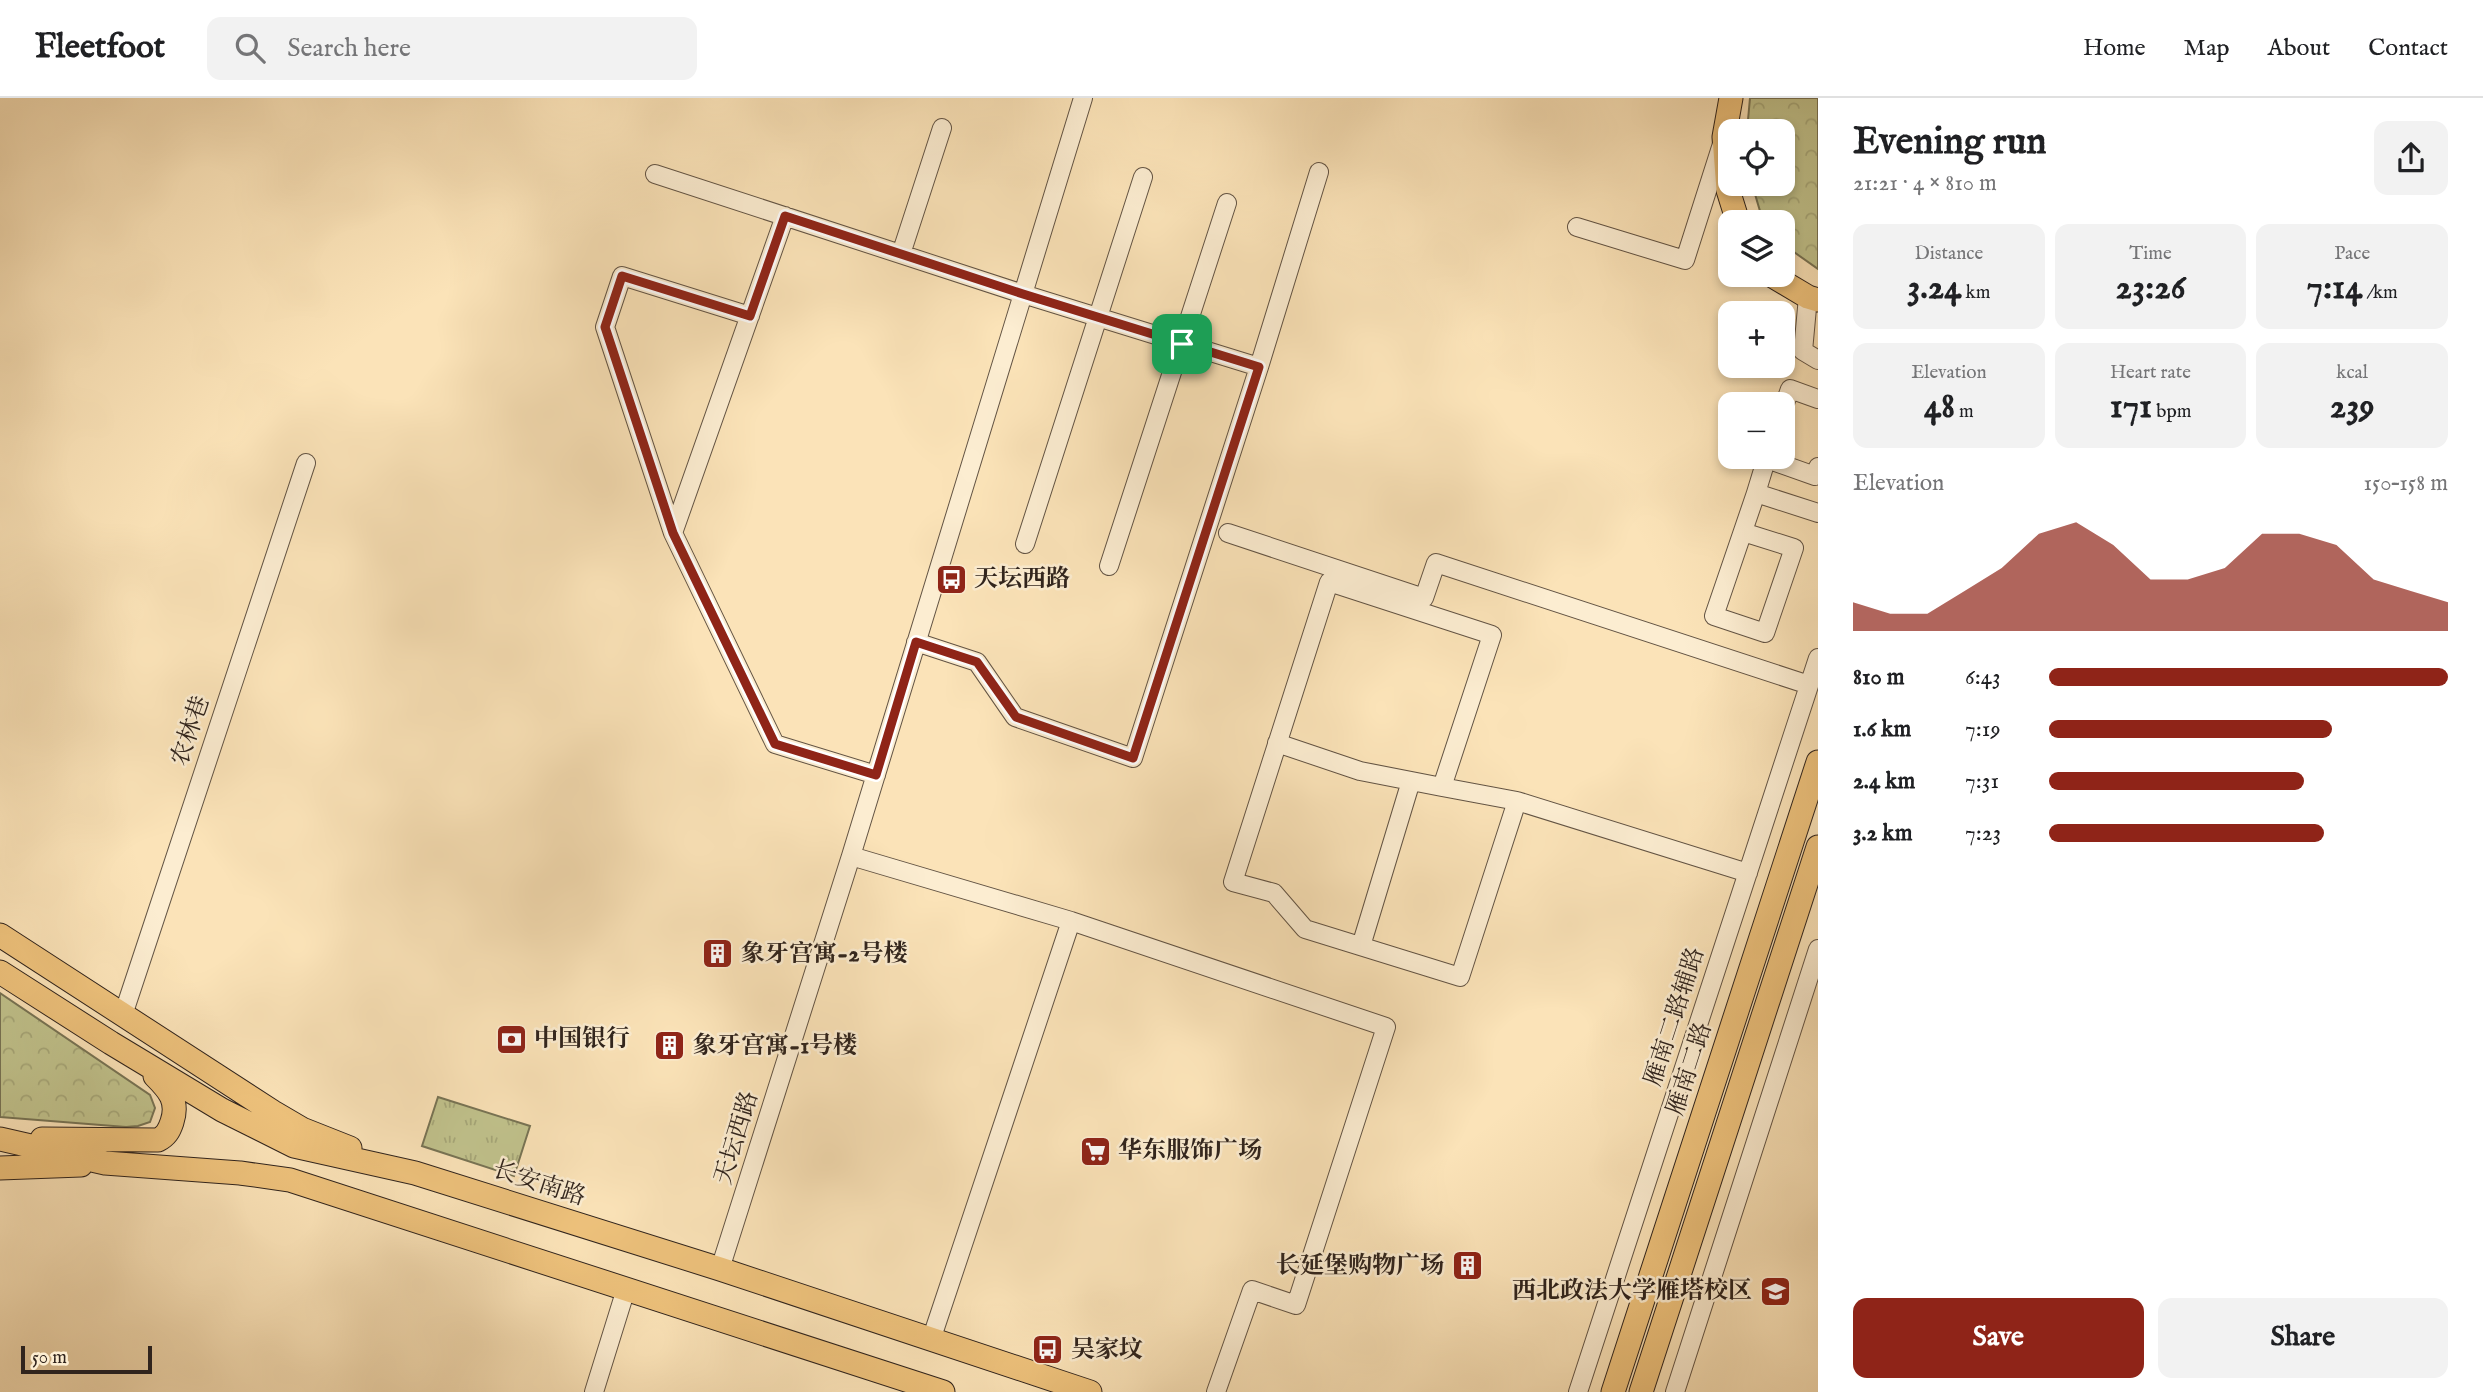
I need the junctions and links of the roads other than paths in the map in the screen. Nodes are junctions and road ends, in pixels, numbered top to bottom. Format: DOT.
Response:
graph roads {
  1 [pos="1083,98"];
  2 [pos="1731,98"];
  3 [pos="1727,119"];
  4 [pos="942,128"];
  5 [pos="1718,156"];
  6 [pos="1319,172"];
  7 [pos="655,174"];
  8 [pos="1143,177"];
  9 [pos="1227,203"];
  10 [pos="785,216"];
  11 [pos="1577,226"];
  12 [pos="901,254"];
  13 [pos="1792,287"];
  14 [pos="1023,294"];
  15 [pos="1813,299"];
  16 [pos="750,316"];
  17 [pos="1098,317"];
  18 [pos="1182,344"];
  19 [pos="1818,360"];
  20 [pos="1259,367"];
  21 [pos="1789,392"];
  22 [pos="1818,399"];
  23 [pos="306,463"];
  24 [pos="1818,467"];
  25 [pos="1795,468"];
  26 [pos="1764,469"];
  27 [pos="1756,493"];
  28 [pos="1818,513"];
  29 [pos="1742,532"];
  30 [pos="673,533"];
  31 [pos="1228,533"];
  32 [pos="1025,544"];
  33 [pos="1109,566"];
  34 [pos="916,642"];
  35 [pos="1818,658"];
  36 [pos="1809,685"];
  37 [pos="1278,743"];
  38 [pos="1818,762"];
  39 [pos="876,775"];
  40 [pos="1411,781"];
  41 [pos="1442,787"];
  42 [pos="1517,802"];
  43 [pos="1818,847"];
  44 [pos="851,856"];
  45 [pos="1748,873"];
  46 [pos="1071,921"];
  47 [pos="0,935"];
  48 [pos="1361,946"];
  49 [pos="1818,948"];
  50 [pos="0,972"];
  51 [pos="123,1015"];
  52 [pos="138,1060"];
  53 [pos="4,1140"];
  54 [pos="107,1163"];
  55 [pos="0,1168"];
  56 [pos="415,1172"];
  57 [pos="720,1269"];
  58 [pos="626,1289"];
  59 [pos="931,1340"];
  60 [pos="594,1392"];
  61 [pos="943,1392"];
  62 [pos="1090,1392"];
  63 [pos="1216,1392"];
  64 [pos="1578,1392"];
  65 [pos="1613,1392"];
  66 [pos="1641,1392"];
  67 [pos="1675,1392"];
  1 -- 14 [label="street, 天坛西路"];
  2 -- 3 [label="main road"];
  4 -- 12 [label="street"];
  5 -- 11 [label="street"];
  6 -- 20 [label="street"];
  7 -- 10 [label="street"];
  8 -- 17 [label="street"];
  9 -- 18 [label="street"];
  10 -- 12 [label="street"];
  10 -- 16 [label="street"];
  12 -- 14 [label="street"];
  13 -- 15 [label="main road"];
  14 -- 17 [label="street"];
  14 -- 34 [label="street, 天坛西路"];
  15 -- 19 [label="street"];
  16 -- 30 [label="street"];
  16 -- 30 [label="street"];
  17 -- 18 [label="street"];
  17 -- 32 [label="street"];
  18 -- 20 [label="street"];
  18 -- 33 [label="street"];
  20 -- 34 [label="street"];
  21 -- 22 [label="street"];
  23 -- 51 [label="street, 农林巷"];
  24 -- 25 [label="street"];
  26 -- 27 [label="street"];
  27 -- 28 [label="street"];
  27 -- 29 [label="street"];
  29 -- 29 [label="street"];
  30 -- 39 [label="street"];
  31 -- 36 [label="street"];
  34 -- 39 [label="street, 天坛西路"];
  35 -- 36 [label="street, 雁南二路辅路"];
  36 -- 45 [label="street, 雁南二路辅路"];
  37 -- 40 [label="street"];
  37 -- 41 [label="street"];
  37 -- 48 [label="street"];
  38 -- 65 [label="main road, 雁南二路"];
  39 -- 44 [label="street, 天坛西路"];
  40 -- 41 [label="street"];
  40 -- 48 [label="street"];
  41 -- 42 [label="street"];
  42 -- 45 [label="street"];
  42 -- 48 [label="street"];
  43 -- 66 [label="main road"];
  44 -- 46 [label="street"];
  44 -- 57 [label="street, 天坛西路"];
  45 -- 64 [label="street, 雁南二路辅路"];
  46 -- 59 [label="street"];
  46 -- 63 [label="street"];
  47 -- 51 [label="main road"];
  49 -- 67 [label="street"];
  50 -- 52 [label="main road, 长安南路"];
  51 -- 56 [label="main road"];
  52 -- 53 [label="main road"];
  52 -- 56 [label="main road, 长安南路"];
  53 -- 54 [label="main road"];
  54 -- 55 [label="main road"];
  54 -- 58 [label="main road"];
  56 -- 57 [label="main road, 长安南路"];
  57 -- 59 [label="main road, 长安南路"];
  58 -- 60 [label="street"];
  58 -- 61 [label="main road"];
  59 -- 62 [label="main road, 长安南路"];
}
